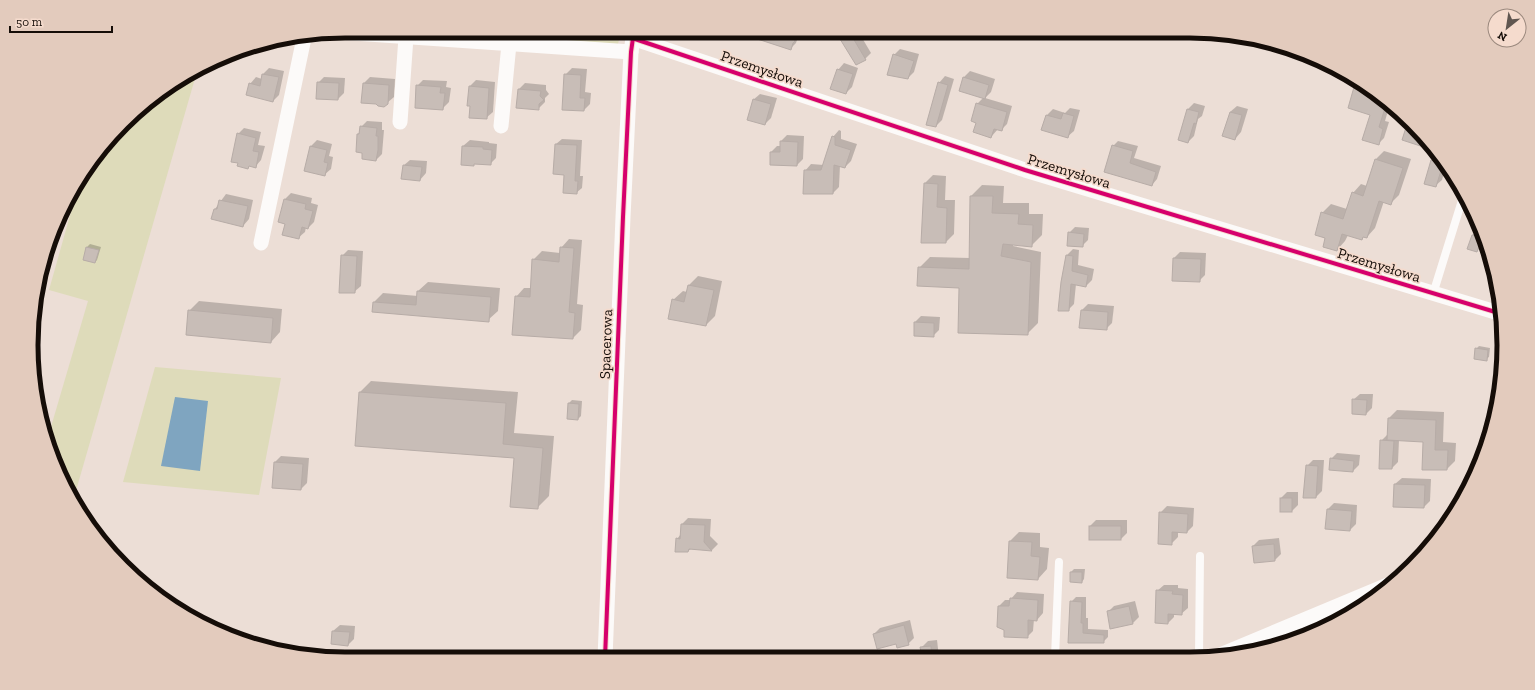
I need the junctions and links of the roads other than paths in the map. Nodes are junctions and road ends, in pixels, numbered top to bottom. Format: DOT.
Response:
graph roads {
  1 [pos="406,38"];
  2 [pos="421,38"];
  3 [pos="633,40"];
  4 [pos="303,41"];
  5 [pos="508,44"];
  6 [pos="400,122"];
  7 [pos="501,126"];
  8 [pos="1461,202"];
  9 [pos="261,243"];
  10 [pos="1433,294"];
  11 [pos="1495,312"];
  12 [pos="1200,556"];
  13 [pos="1059,562"];
  14 [pos="1357,603"];
  15 [pos="1247,646"];
  16 [pos="605,652"];
  17 [pos="1055,652"];
  18 [pos="1199,652"];
  1 -- 6 [label="street"];
  2 -- 5 [label="street, Przemysłowa"];
  3 -- 5 [label="street, Przemysłowa"];
  3 -- 10 [label="street, Przemysłowa"];
  3 -- 16 [label="street, Spacerowa"];
  4 -- 9 [label="street"];
  5 -- 7 [label="street"];
  8 -- 10 [label="lane"];
  10 -- 11 [label="street, Przemysłowa"];
  12 -- 18 [label="lane"];
  13 -- 17 [label="lane"];
  14 -- 15 [label="street"];
}
